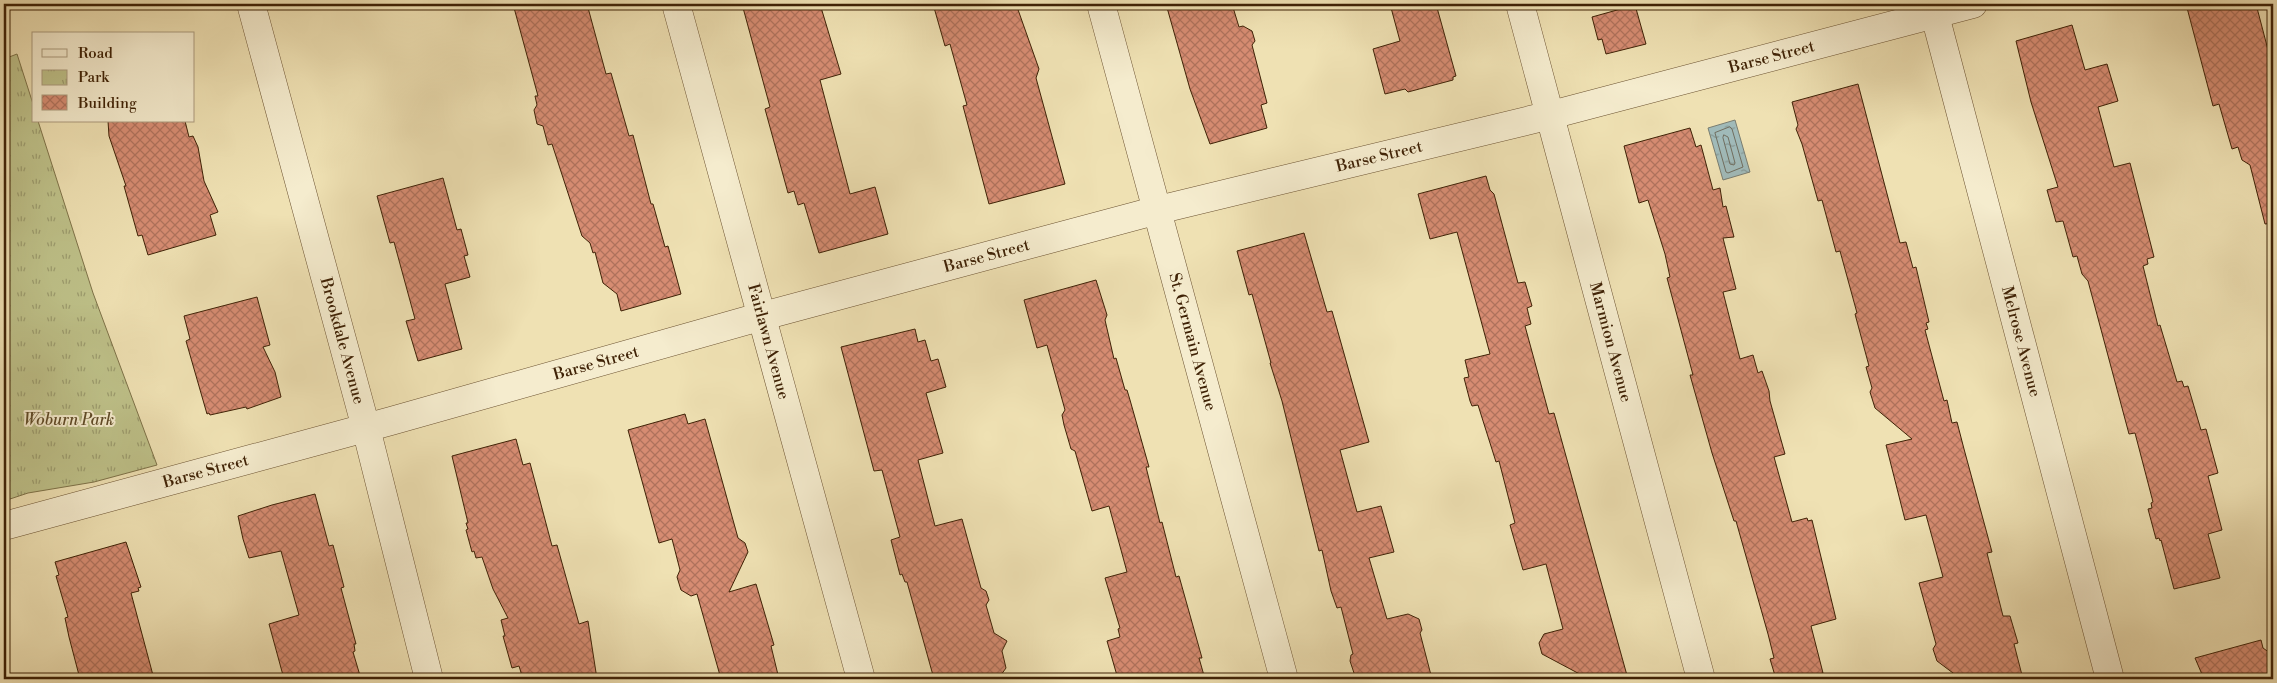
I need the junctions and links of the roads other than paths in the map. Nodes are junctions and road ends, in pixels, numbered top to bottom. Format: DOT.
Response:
graph roads {
  1 [pos="251,4"];
  2 [pos="676,4"];
  3 [pos="1101,4"];
  4 [pos="1520,4"];
  5 [pos="1973,4"];
  6 [pos="1934,9"];
  7 [pos="1551,115"];
  8 [pos="1158,210"];
  9 [pos="763,316"];
  10 [pos="366,428"];
  11 [pos="4,526"];
  12 [pos="429,679"];
  13 [pos="861,679"];
  14 [pos="1284,679"];
  15 [pos="1701,679"];
  16 [pos="2110,679"];
  1 -- 10 [label="street, Brookdale Avenue"];
  2 -- 9 [label="street, Fairlawn Avenue"];
  3 -- 8 [label="street, St. Germain Avenue"];
  4 -- 7 [label="street, Marmion Avenue"];
  5 -- 6 [label="street, Barse Street"];
  6 -- 7 [label="street, Barse Street"];
  6 -- 16 [label="street, Melrose Avenue"];
  7 -- 8 [label="street, Barse Street"];
  7 -- 15 [label="street, Marmion Avenue"];
  8 -- 9 [label="street, Barse Street"];
  8 -- 14 [label="street, St. Germain Avenue"];
  9 -- 10 [label="street, Barse Street"];
  9 -- 13 [label="street, Fairlawn Avenue"];
  10 -- 11 [label="street, Barse Street"];
  10 -- 12 [label="street, Brookdale Avenue"];
}
